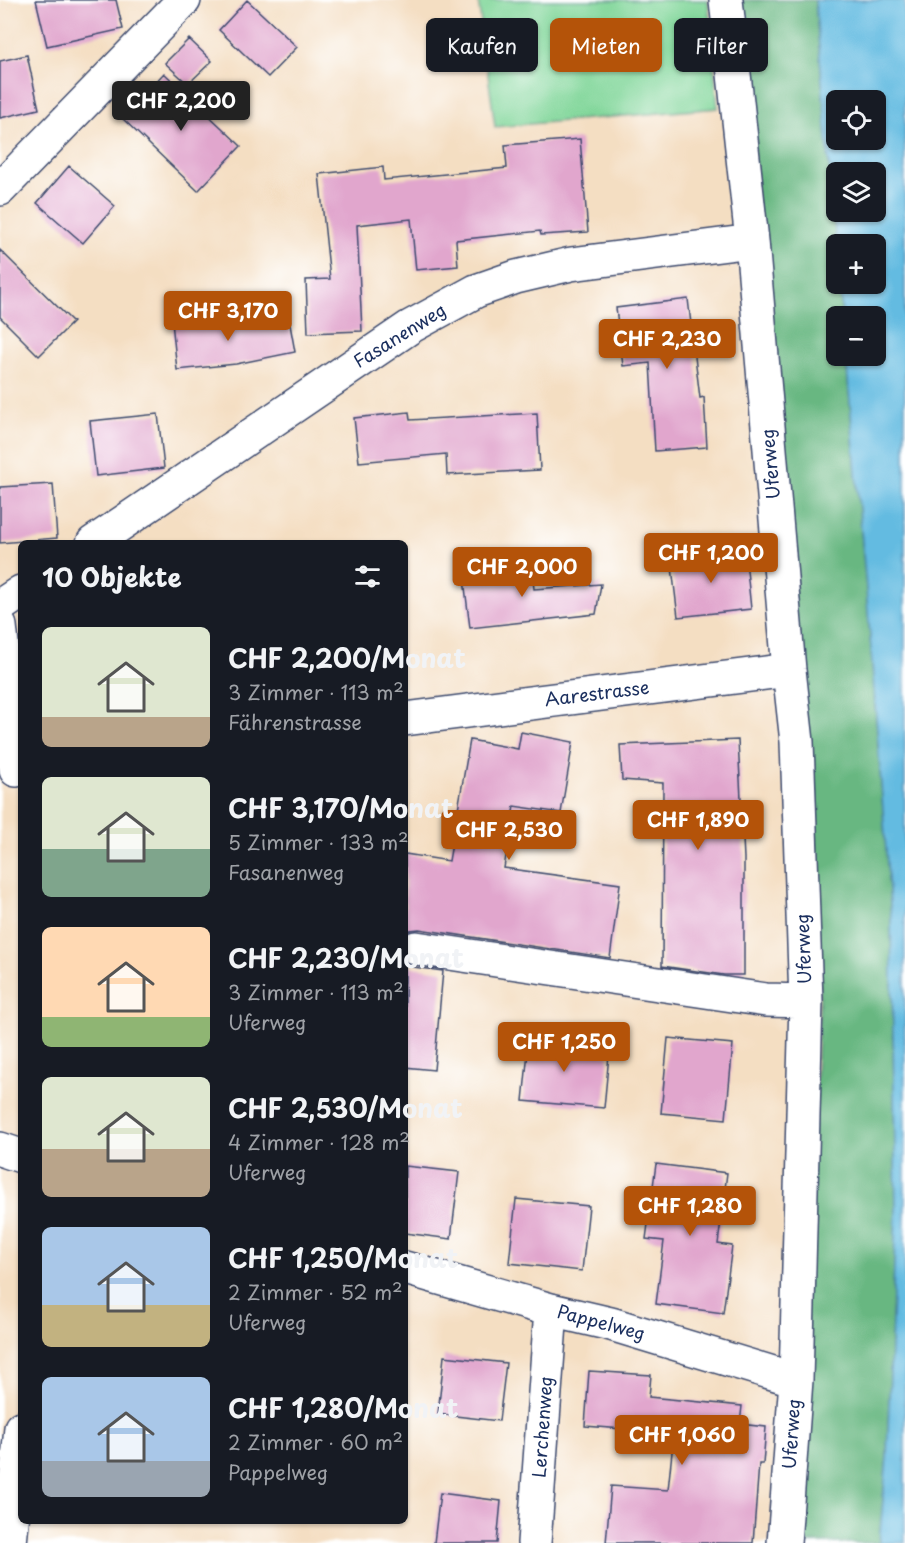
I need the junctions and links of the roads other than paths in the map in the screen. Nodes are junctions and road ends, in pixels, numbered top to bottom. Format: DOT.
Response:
graph roads {
  1 [pos="184,0"];
  2 [pos="726,0"];
  3 [pos="0,189"];
  4 [pos="752,241"];
  5 [pos="97,540"];
  6 [pos="18,594"];
  7 [pos="0,606"];
  8 [pos="0,626"];
  9 [pos="789,670"];
  10 [pos="408,719"];
  11 [pos="12,771"];
  12 [pos="416,948"];
  13 [pos="806,1001"];
  14 [pos="0,1149"];
  15 [pos="18,1155"];
  16 [pos="408,1269"];
  17 [pos="551,1310"];
  18 [pos="796,1380"];
  19 [pos="18,1459"];
  20 [pos="10,1543"];
  21 [pos="534,1543"];
  22 [pos="784,1543"];
  1 -- 3 [label="street"];
  2 -- 4 [label="street, Uferweg"];
  4 -- 5 [label="street, Fasanenweg"];
  4 -- 9 [label="street, Uferweg"];
  6 -- 7 [label="street"];
  8 -- 11 [label="street"];
  9 -- 10 [label="street, Aarestrasse"];
  9 -- 13 [label="street, Uferweg"];
  12 -- 13 [label="street, Uferweg"];
  13 -- 18 [label="street, Uferweg"];
  14 -- 15 [label="street"];
  16 -- 17 [label="street, Pappelweg"];
  17 -- 18 [label="street, Pappelweg"];
  17 -- 21 [label="street, Lerchenweg"];
  18 -- 22 [label="street, Uferweg"];
  19 -- 20 [label="street"];
}
